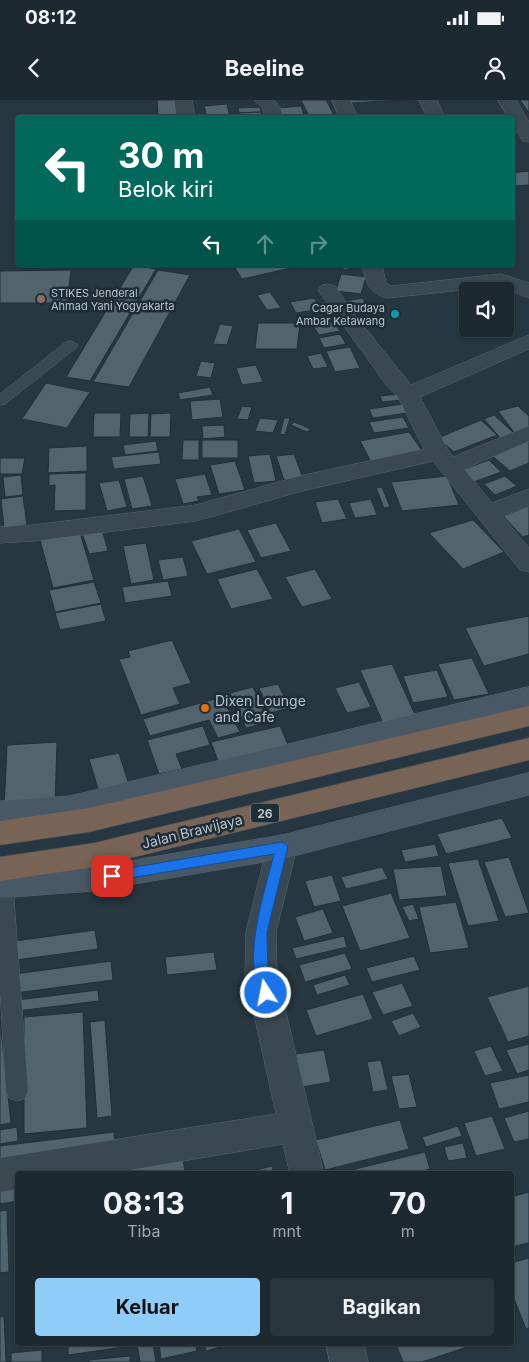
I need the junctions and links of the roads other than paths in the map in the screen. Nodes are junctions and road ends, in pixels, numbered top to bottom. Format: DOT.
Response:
graph roads {
  1 [pos="183,100"];
  2 [pos="264,100"];
  3 [pos="341,100"];
  4 [pos="428,100"];
  5 [pos="507,100"];
  6 [pos="186,115"];
  7 [pos="273,115"];
  8 [pos="348,115"];
  9 [pos="436,115"];
  10 [pos="514,115"];
  11 [pos="515,116"];
  12 [pos="524,135"];
  13 [pos="372,267"];
  14 [pos="469,274"];
  15 [pos="328,290"];
  16 [pos="529,292"];
  17 [pos="529,341"];
  18 [pos="71,345"];
  19 [pos="408,394"];
  20 [pos="0,401"];
  21 [pos="529,433"];
  22 [pos="443,460"];
  23 [pos="529,497"];
  24 [pos="488,514"];
  25 [pos="0,535"];
  26 [pos="529,564"];
  27 [pos="529,697"];
  28 [pos="529,716"];
  29 [pos="529,749"];
  30 [pos="529,784"];
  31 [pos="0,812"];
  32 [pos="0,833"];
  33 [pos="282,847"];
  34 [pos="1,880"];
  35 [pos="17,1091"];
  36 [pos="297,1126"];
  37 [pos="24,1171"];
  38 [pos="306,1171"];
  39 [pos="15,1173"];
  40 [pos="0,1175"];
  41 [pos="345,1346"];
  42 [pos="349,1362"];
  1 -- 6 [label="street"];
  2 -- 7 [label="street"];
  3 -- 8 [label="street"];
  4 -- 9 [label="street"];
  5 -- 10 [label="street"];
  11 -- 12 [label="street"];
  13 -- 14 [label="street"];
  14 -- 16 [label="street"];
  15 -- 19 [label="street"];
  17 -- 19 [label="street"];
  18 -- 20 [label="lane"];
  19 -- 22 [label="street"];
  21 -- 22 [label="street"];
  22 -- 24 [label="street"];
  22 -- 25 [label="street"];
  23 -- 24 [label="street"];
  24 -- 26 [label="street"];
  27 -- 31 [label="street"];
  28 -- 32 [label="highway"];
  29 -- 34 [label="highway, Jalan Brawijaya / 26"];
  30 -- 33 [label="street"];
  33 -- 34 [label="street"];
  33 -- 36 [label="street"];
  34 -- 35 [label="lane"];
  36 -- 37 [label="street"];
  36 -- 38 [label="street"];
  39 -- 40 [label="street"];
  41 -- 42 [label="street"];
}
